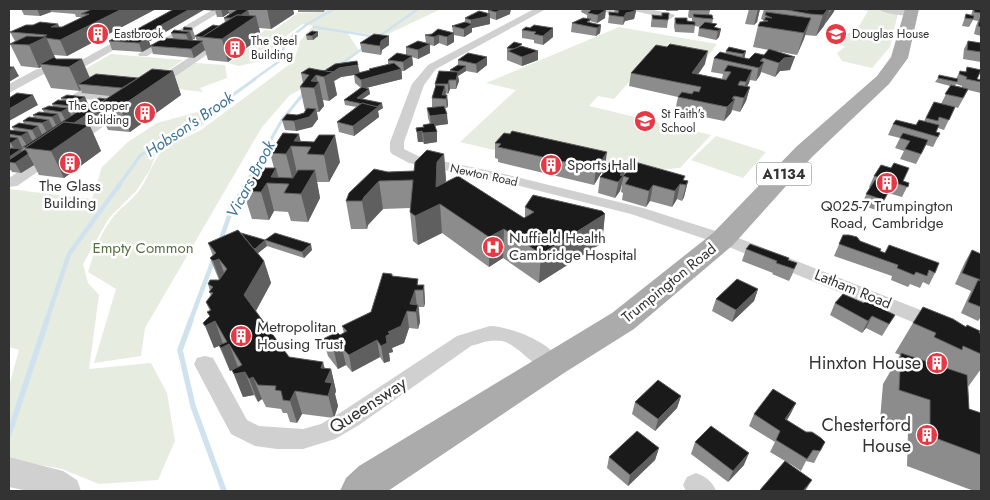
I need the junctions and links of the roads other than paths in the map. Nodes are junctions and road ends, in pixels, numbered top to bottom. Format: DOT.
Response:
graph roads {
  1 [pos="180,9"];
  2 [pos="220,9"];
  3 [pos="541,9"];
  4 [pos="601,9"];
  5 [pos="626,9"];
  6 [pos="637,9"];
  7 [pos="883,9"];
  8 [pos="911,11"];
  9 [pos="670,16"];
  10 [pos="235,31"];
  11 [pos="162,43"];
  12 [pos="190,46"];
  13 [pos="143,54"];
  14 [pos="9,89"];
  15 [pos="144,92"];
  16 [pos="112,99"];
  17 [pos="132,101"];
  18 [pos="48,115"];
  19 [pos="9,182"];
  20 [pos="724,239"];
  21 [pos="981,342"];
  22 [pos="205,364"];
  23 [pos="552,364"];
  24 [pos="20,475"];
  25 [pos="371,487"];
  26 [pos="65,491"];
  1 -- 14 [label="street"];
  2 -- 11 [label="street"];
  3 -- 20 [label="street, Newton Road"];
  4 -- 5 [label="street"];
  6 -- 9 [label="street"];
  7 -- 8 [label="street"];
  8 -- 20 [label="main road, Trumpington Road / A1134"];
  10 -- 15 [label="street"];
  11 -- 12 [label="street"];
  11 -- 13 [label="street"];
  16 -- 18 [label="street"];
  17 -- 19 [label="street"];
  20 -- 21 [label="street, Latham Road"];
  20 -- 23 [label="main road, Trumpington Road / A1134"];
  22 -- 23 [label="street, Queensway"];
  23 -- 25 [label="main road, Trumpington Road / A1134"];
  24 -- 26 [label="street"];
}
